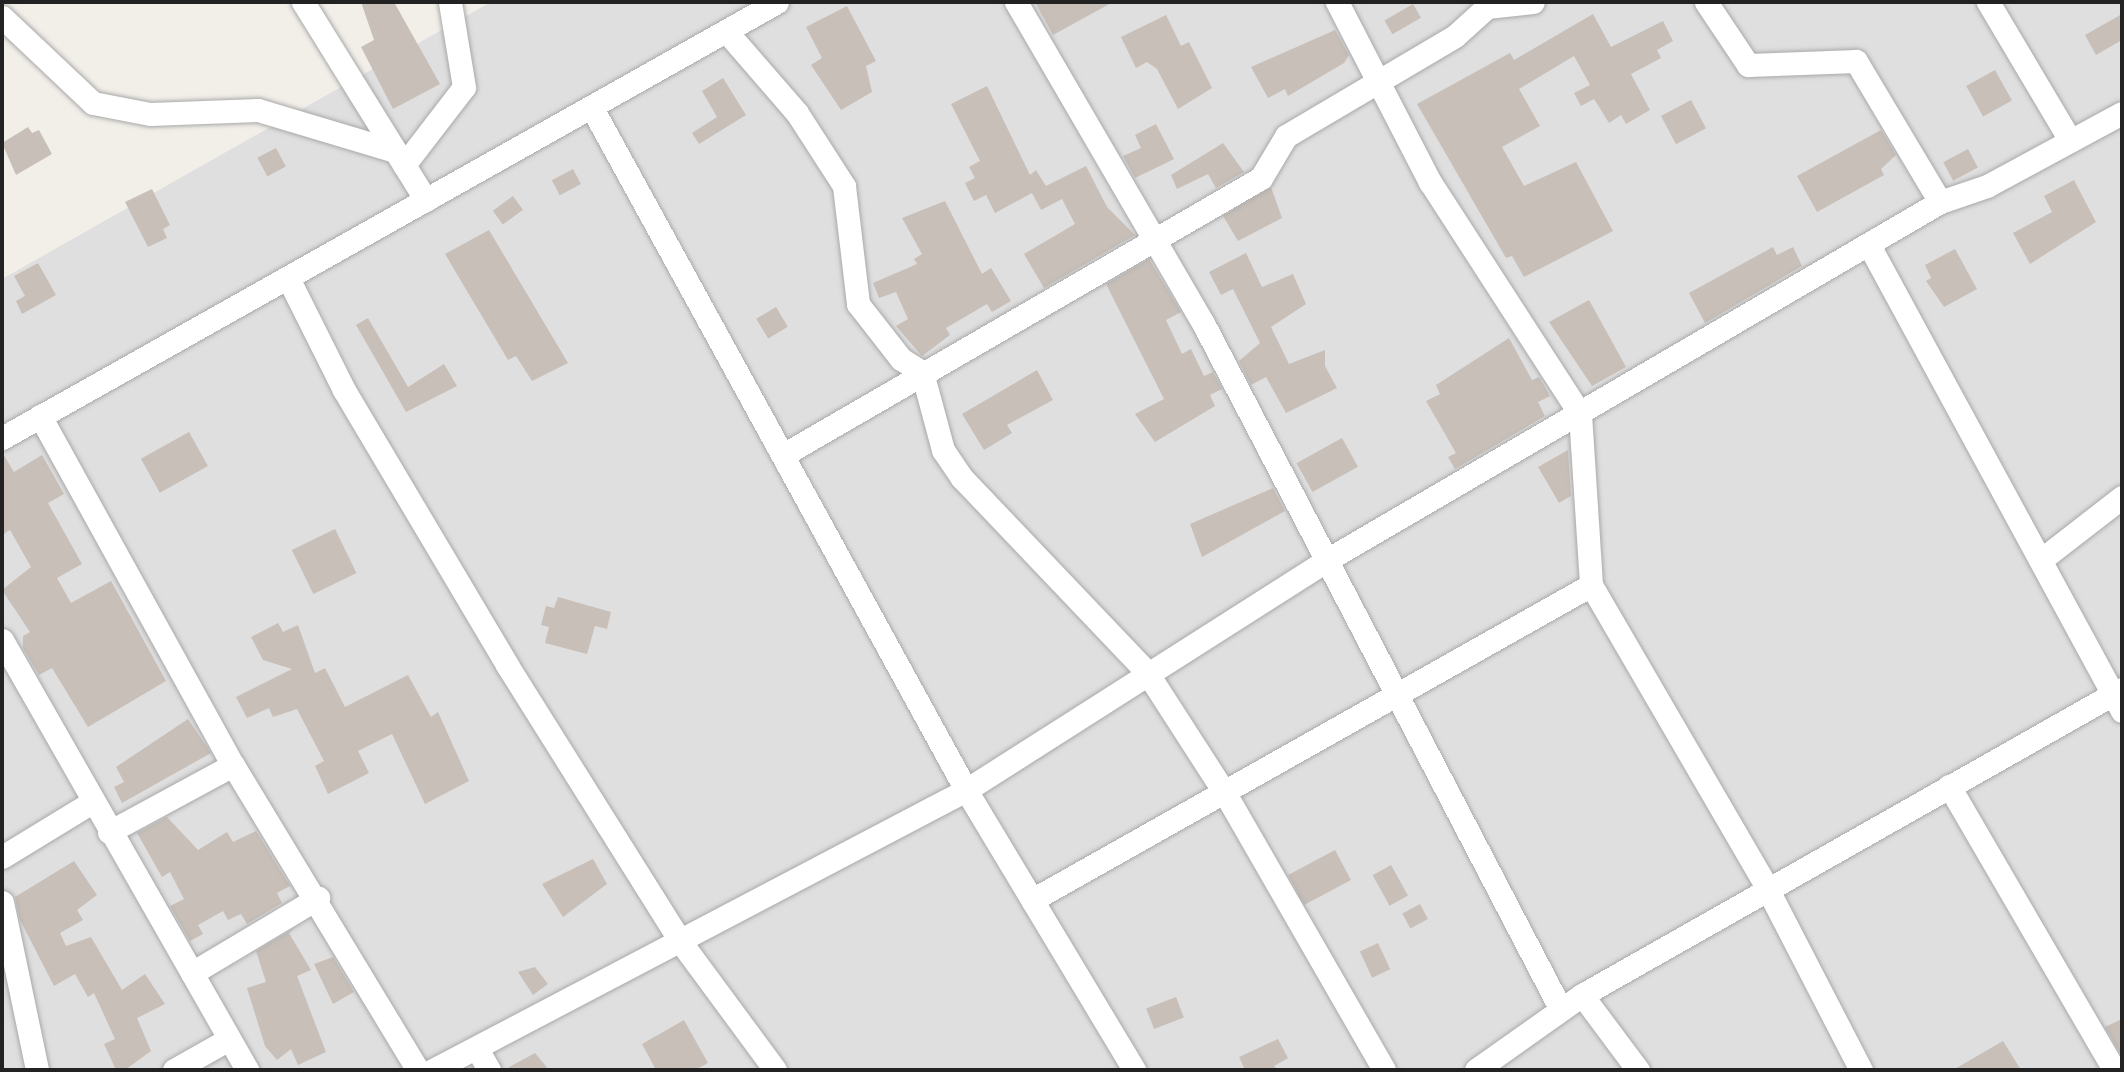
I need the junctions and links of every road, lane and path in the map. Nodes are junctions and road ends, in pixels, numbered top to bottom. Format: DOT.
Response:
graph roads {
  1 [pos="303,2"];
  2 [pos="450,2"];
  3 [pos="777,2"];
  4 [pos="1016,2"];
  5 [pos="1337,2"];
  6 [pos="1534,2"];
  7 [pos="1706,2"];
  8 [pos="1988,2"];
  9 [pos="2,18"];
  10 [pos="726,31"];
  11 [pos="1376,85"];
  12 [pos="592,108"];
  13 [pos="2122,113"];
  14 [pos="2070,140"];
  15 [pos="400,158"];
  16 [pos="426,201"];
  17 [pos="1940,202"];
  18 [pos="1155,238"];
  19 [pos="1870,247"];
  20 [pos="288,278"];
  21 [pos="922,372"];
  22 [pos="1580,414"];
  23 [pos="40,416"];
  24 [pos="2,438"];
  25 [pos="783,455"];
  26 [pos="2122,497"];
  27 [pos="2042,559"];
  28 [pos="1325,561"];
  29 [pos="1591,585"];
  30 [pos="2,640"];
  31 [pos="1146,671"];
  32 [pos="2119,698"];
  33 [pos="1397,699"];
  34 [pos="233,765"];
  35 [pos="1948,786"];
  36 [pos="966,790"];
  37 [pos="1226,795"];
  38 [pos="92,802"];
  39 [pos="109,832"];
  40 [pos="2,857"];
  41 [pos="1767,888"];
  42 [pos="318,898"];
  43 [pos="1032,900"];
  44 [pos="2,902"];
  45 [pos="680,941"];
  46 [pos="192,972"];
  47 [pos="1582,995"];
  48 [pos="1560,1008"];
  49 [pos="229,1039"];
  50 [pos="477,1049"];
  51 [pos="37,1070"];
  52 [pos="174,1070"];
  53 [pos="247,1070"];
  54 [pos="418,1070"];
  55 [pos="433,1070"];
  56 [pos="489,1070"];
  57 [pos="775,1070"];
  58 [pos="1133,1070"];
  59 [pos="1384,1070"];
  60 [pos="1476,1070"];
  61 [pos="1638,1070"];
  62 [pos="1861,1070"];
  63 [pos="2114,1070"];
  1 -- 15 [label="street"];
  2 -- 15 [label="street"];
  3 -- 10 [label="street"];
  4 -- 18 [label="street"];
  5 -- 11 [label="street"];
  6 -- 11 [label="street"];
  7 -- 17 [label="street"];
  8 -- 14 [label="street"];
  9 -- 15 [label="street"];
  10 -- 12 [label="street"];
  10 -- 21 [label="street"];
  11 -- 18 [label="street"];
  11 -- 22 [label="street"];
  12 -- 16 [label="street"];
  12 -- 25 [label="street"];
  13 -- 14 [label="street"];
  14 -- 17 [label="street"];
  15 -- 16 [label="street"];
  16 -- 20 [label="street"];
  17 -- 19 [label="street"];
  18 -- 21 [label="street"];
  18 -- 28 [label="street"];
  19 -- 22 [label="street"];
  19 -- 27 [label="street"];
  20 -- 23 [label="street"];
  20 -- 45 [label="street"];
  21 -- 25 [label="street"];
  21 -- 31 [label="street"];
  22 -- 28 [label="street"];
  22 -- 29 [label="street"];
  23 -- 24 [label="street"];
  23 -- 34 [label="street"];
  25 -- 36 [label="street"];
  26 -- 27 [label="street"];
  27 -- 32 [label="street"];
  28 -- 31 [label="street"];
  28 -- 33 [label="street"];
  29 -- 33 [label="street"];
  29 -- 41 [label="street"];
  30 -- 38 [label="street"];
  31 -- 36 [label="street"];
  31 -- 37 [label="street"];
  32 -- 35 [label="street"];
  33 -- 37 [label="street"];
  33 -- 48 [label="street"];
  34 -- 39 [label="street"];
  34 -- 42 [label="street"];
  35 -- 41 [label="street"];
  35 -- 63 [label="street"];
  36 -- 43 [label="street"];
  36 -- 45 [label="street"];
  37 -- 43 [label="street"];
  37 -- 59 [label="street"];
  38 -- 39 [label="street"];
  38 -- 40 [label="street"];
  39 -- 46 [label="street"];
  41 -- 47 [label="street"];
  41 -- 62 [label="street"];
  42 -- 46 [label="street"];
  42 -- 54 [label="street"];
  43 -- 58 [label="street"];
  44 -- 51 [label="street"];
  45 -- 50 [label="street"];
  45 -- 57 [label="street"];
  46 -- 49 [label="street"];
  47 -- 48 [label="street"];
  47 -- 61 [label="street"];
  48 -- 60 [label="street"];
  49 -- 52 [label="street"];
  49 -- 53 [label="street"];
  50 -- 55 [label="street"];
  50 -- 56 [label="street"];
}
